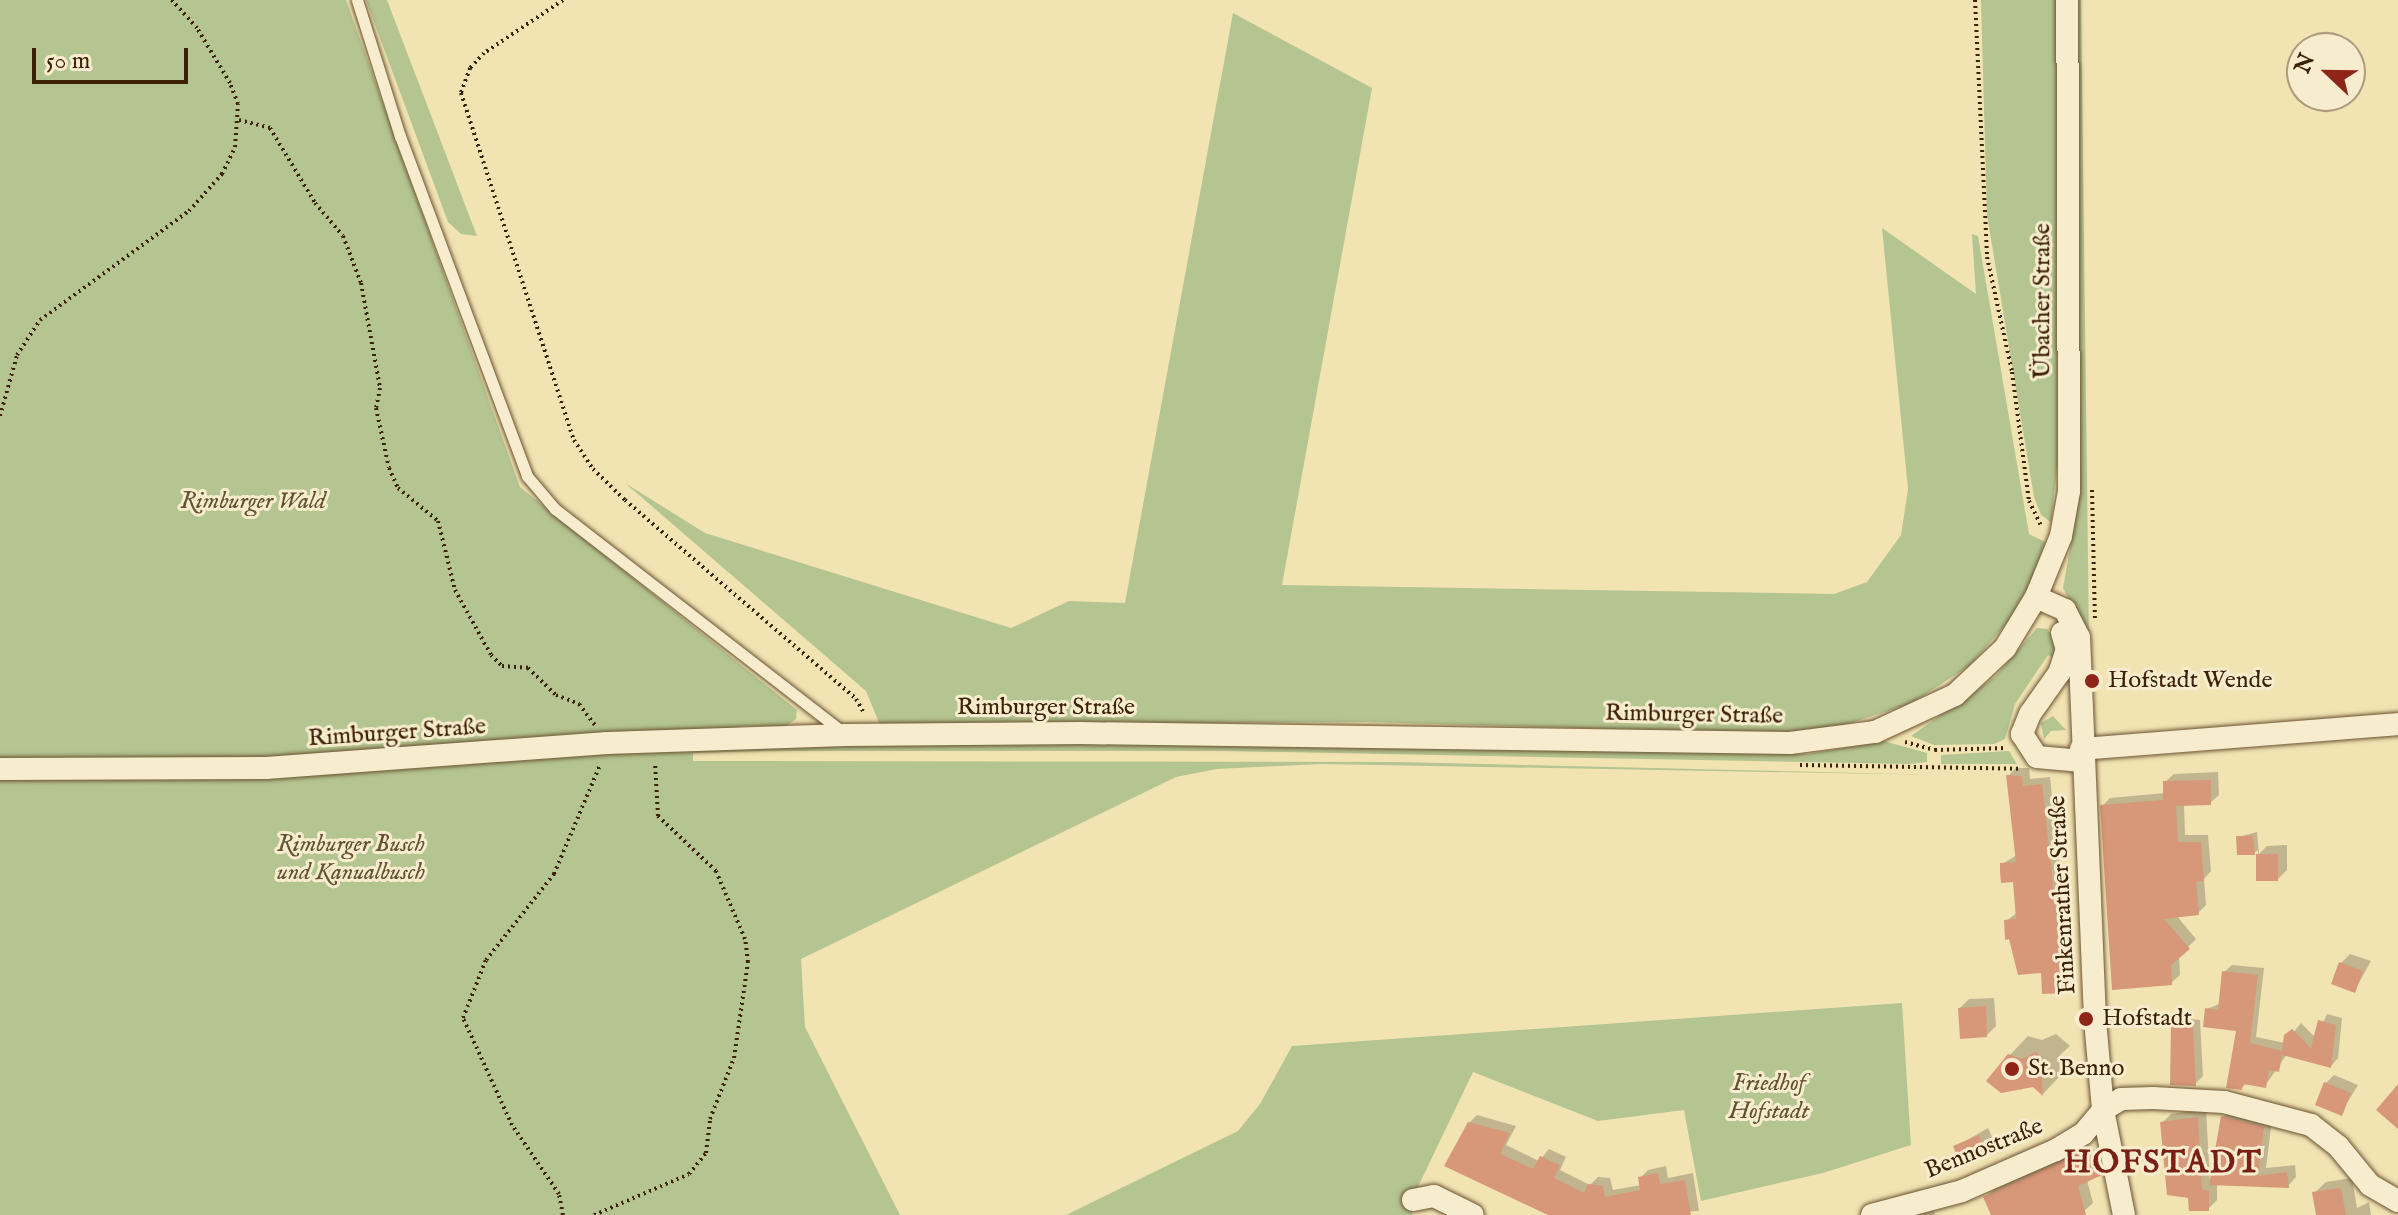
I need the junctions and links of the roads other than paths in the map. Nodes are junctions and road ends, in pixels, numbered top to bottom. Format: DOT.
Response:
graph roads {
  1 [pos="357,0"];
  2 [pos="2067,0"];
  3 [pos="2036,597"];
  4 [pos="2039,702"];
  5 [pos="2080,717"];
  6 [pos="2398,724"];
  7 [pos="857,735"];
  8 [pos="2081,755"];
  9 [pos="0,769"];
  10 [pos="2103,1110"];
  11 [pos="2398,1201"];
  12 [pos="1423,1204"];
  13 [pos="1473,1215"];
  14 [pos="1872,1215"];
  15 [pos="2124,1215"];
  1 -- 7 [label="lane"];
  2 -- 3 [label="street, Übacher Straße"];
  3 -- 4 [label="street"];
  3 -- 5 [label="street, Finkenrather Straße"];
  3 -- 7 [label="street, Rimburger Straße"];
  4 -- 5 [label="street"];
  4 -- 8 [label="street, Finkenrather Straße"];
  5 -- 8 [label="street, Finkenrather Straße"];
  6 -- 8 [label="street"];
  7 -- 9 [label="street, Rimburger Straße"];
  8 -- 10 [label="street, Finkenrather Straße"];
  10 -- 11 [label="street"];
  10 -- 14 [label="street, Bennostraße"];
  10 -- 15 [label="street, Finkenrather Straße"];
  12 -- 13 [label="street"];
}
